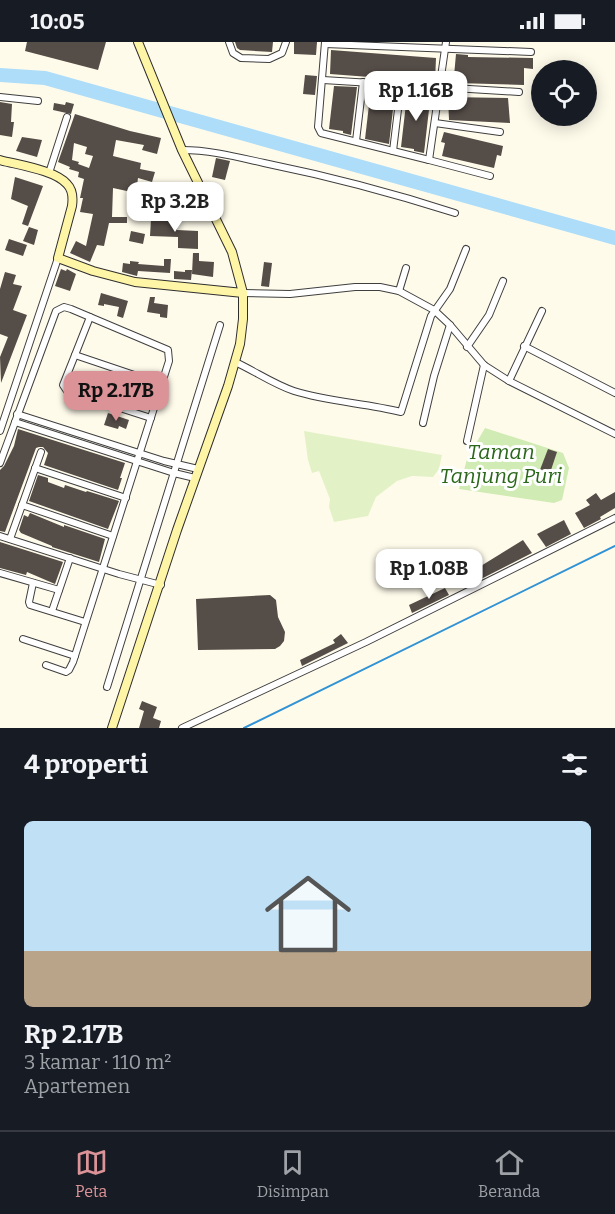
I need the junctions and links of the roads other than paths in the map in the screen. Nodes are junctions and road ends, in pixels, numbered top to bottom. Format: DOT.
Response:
graph roads {
  1 [pos="138,42"];
  2 [pos="229,42"];
  3 [pos="286,42"];
  4 [pos="325,43"];
  5 [pos="445,45"];
  6 [pos="531,52"];
  7 [pos="323,80"];
  8 [pos="363,82"];
  9 [pos="401,84"];
  10 [pos="440,87"];
  11 [pos="519,92"];
  12 [pos="0,97"];
  13 [pos="39,101"];
  14 [pos="67,117"];
  15 [pos="435,123"];
  16 [pos="500,132"];
  17 [pos="356,141"];
  18 [pos="181,146"];
  19 [pos="393,151"];
  20 [pos="0,160"];
  21 [pos="429,160"];
  22 [pos="49,173"];
  23 [pos="490,176"];
  24 [pos="456,213"];
  25 [pos="466,249"];
  26 [pos="58,258"];
  27 [pos="406,268"];
  28 [pos="502,280"];
  29 [pos="399,291"];
  30 [pos="243,293"];
  31 [pos="434,310"];
  32 [pos="542,311"];
  33 [pos="90,317"];
  34 [pos="220,325"];
  35 [pos="450,325"];
  36 [pos="524,346"];
  37 [pos="467,347"];
  38 [pos="75,355"];
  39 [pos="235,362"];
  40 [pos="484,365"];
  41 [pos="509,381"];
  42 [pos="161,384"];
  43 [pos="615,393"];
  44 [pos="17,414"];
  45 [pos="151,418"];
  46 [pos="15,422"];
  47 [pos="28,422"];
  48 [pos="423,423"];
  49 [pos="0,431"];
  50 [pos="615,434"];
  51 [pos="75,437"];
  52 [pos="467,441"];
  53 [pos="41,452"];
  54 [pos="139,453"];
  55 [pos="136,461"];
  56 [pos="0,463"];
  57 [pos="176,465"];
  58 [pos="35,468"];
  59 [pos="174,473"];
  60 [pos="197,473"];
  61 [pos="126,498"];
  62 [pos="22,505"];
  63 [pos="615,518"];
  64 [pos="0,536"];
  65 [pos="113,536"];
  66 [pos="10,539"];
  67 [pos="70,558"];
  68 [pos="103,569"];
  69 [pos="0,573"];
  70 [pos="140,580"];
  71 [pos="33,583"];
  72 [pos="161,585"];
  73 [pos="59,590"];
  74 [pos="52,611"];
  75 [pos="85,622"];
  76 [pos="23,639"];
  77 [pos="75,656"];
  78 [pos="46,665"];
  79 [pos="107,687"];
  80 [pos="112,728"];
  81 [pos="182,728"];
  1 -- 18 [label="main road"];
  2 -- 3 [label="street"];
  4 -- 5 [label="street"];
  4 -- 7 [label="street"];
  5 -- 6 [label="street"];
  5 -- 10 [label="street"];
  7 -- 8 [label="street"];
  7 -- 17 [label="street"];
  8 -- 9 [label="street"];
  8 -- 17 [label="street"];
  9 -- 10 [label="street"];
  9 -- 19 [label="street"];
  10 -- 11 [label="street"];
  10 -- 15 [label="street"];
  12 -- 13 [label="street"];
  14 -- 22 [label="street"];
  15 -- 16 [label="street"];
  15 -- 21 [label="street"];
  17 -- 19 [label="street"];
  18 -- 24 [label="street"];
  18 -- 30 [label="main road"];
  19 -- 21 [label="street"];
  20 -- 22 [label="main road"];
  21 -- 23 [label="street"];
  22 -- 26 [label="main road"];
  25 -- 31 [label="street"];
  26 -- 30 [label="main road"];
  26 -- 49 [label="street"];
  27 -- 29 [label="street"];
  28 -- 37 [label="street"];
  29 -- 30 [label="street"];
  29 -- 31 [label="street"];
  30 -- 39 [label="main road"];
  31 -- 35 [label="street"];
  31 -- 39 [label="street"];
  32 -- 36 [label="street"];
  33 -- 38 [label="street"];
  33 -- 42 [label="street"];
  33 -- 44 [label="street"];
  34 -- 57 [label="street"];
  35 -- 37 [label="street"];
  35 -- 48 [label="street"];
  36 -- 41 [label="street"];
  36 -- 43 [label="street"];
  37 -- 40 [label="street"];
  38 -- 42 [label="street"];
  38 -- 45 [label="street"];
  39 -- 60 [label="main road"];
  40 -- 41 [label="street"];
  40 -- 52 [label="street"];
  41 -- 50 [label="street"];
  42 -- 45 [label="street"];
  44 -- 46 [label="street"];
  44 -- 47 [label="street"];
  45 -- 54 [label="street"];
  46 -- 47 [label="street"];
  46 -- 56 [label="street"];
  47 -- 51 [label="street"];
  51 -- 54 [label="street"];
  51 -- 55 [label="street"];
  53 -- 58 [label="street"];
  54 -- 55 [label="street"];
  54 -- 57 [label="street"];
  55 -- 59 [label="street"];
  55 -- 61 [label="street"];
  57 -- 59 [label="street"];
  57 -- 60 [label="street"];
  58 -- 61 [label="street"];
  58 -- 62 [label="street"];
  59 -- 60 [label="street"];
  59 -- 70 [label="street"];
  60 -- 72 [label="main road"];
  61 -- 65 [label="street"];
  62 -- 65 [label="street"];
  62 -- 66 [label="street"];
  63 -- 81 [label="street"];
  64 -- 66 [label="street"];
  65 -- 68 [label="street"];
  66 -- 67 [label="street"];
  67 -- 68 [label="street"];
  67 -- 73 [label="street"];
  68 -- 70 [label="street"];
  68 -- 75 [label="street"];
  69 -- 71 [label="street"];
  70 -- 72 [label="street"];
  70 -- 79 [label="street"];
  71 -- 73 [label="street"];
  71 -- 74 [label="street"];
  72 -- 80 [label="main road"];
  73 -- 74 [label="street"];
  74 -- 75 [label="street"];
  75 -- 77 [label="street"];
  76 -- 77 [label="street"];
  77 -- 78 [label="street"];
}
